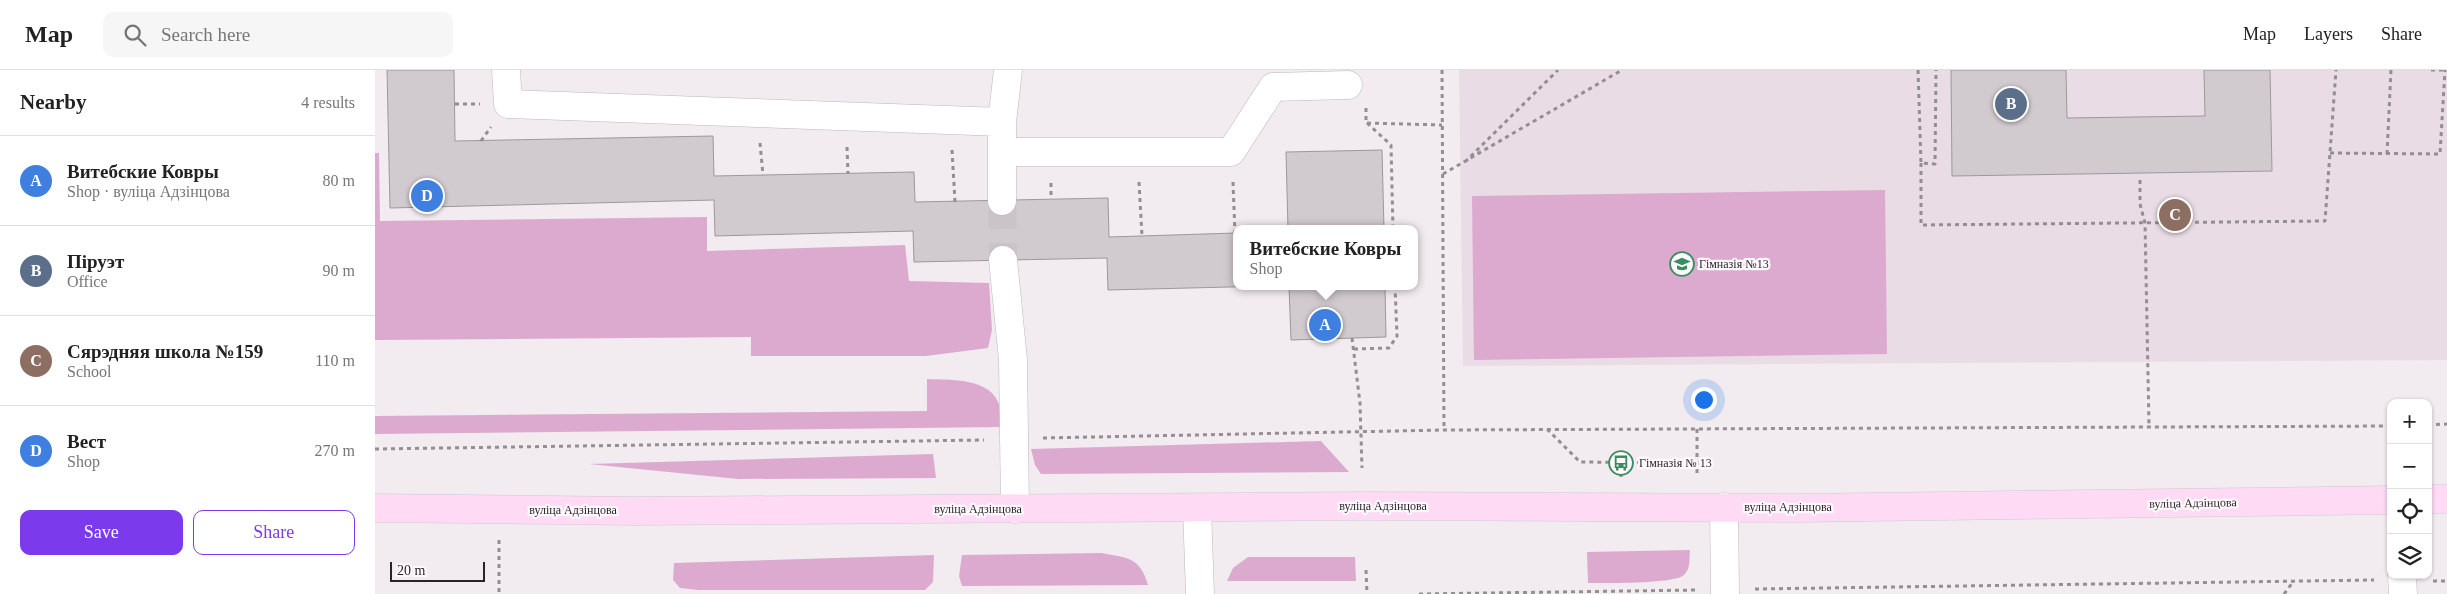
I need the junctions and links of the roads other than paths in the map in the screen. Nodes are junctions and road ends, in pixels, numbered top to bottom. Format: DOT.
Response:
graph roads {
  1 [pos="506,70"];
  2 [pos="1008,70"];
  3 [pos="1348,85"];
  4 [pos="1002,122"];
  5 [pos="1003,152"];
  6 [pos="1002,201"];
  7 [pos="1003,260"];
  8 [pos="2432,499"];
  9 [pos="2447,499"];
  10 [pos="2387,500"];
  11 [pos="1724,507"];
  12 [pos="375,508"];
  13 [pos="1197,508"];
  14 [pos="1015,509"];
  15 [pos="1725,592"];
  16 [pos="1199,594"];
  1 -- 4 [label="lane"];
  2 -- 4 [label="lane"];
  3 -- 5 [label="lane"];
  4 -- 5 [label="lane"];
  5 -- 6 [label="lane"];
  7 -- 14 [label="lane"];
  8 -- 9 [label="main road"];
  10 -- 11 [label="main road, вуліца Адзінцова"];
  11 -- 13 [label="main road, вуліца Адзінцова"];
  11 -- 15 [label="lane"];
  12 -- 14 [label="main road, вуліца Адзінцова"];
  13 -- 14 [label="main road, вуліца Адзінцова"];
  13 -- 16 [label="lane"];
}
